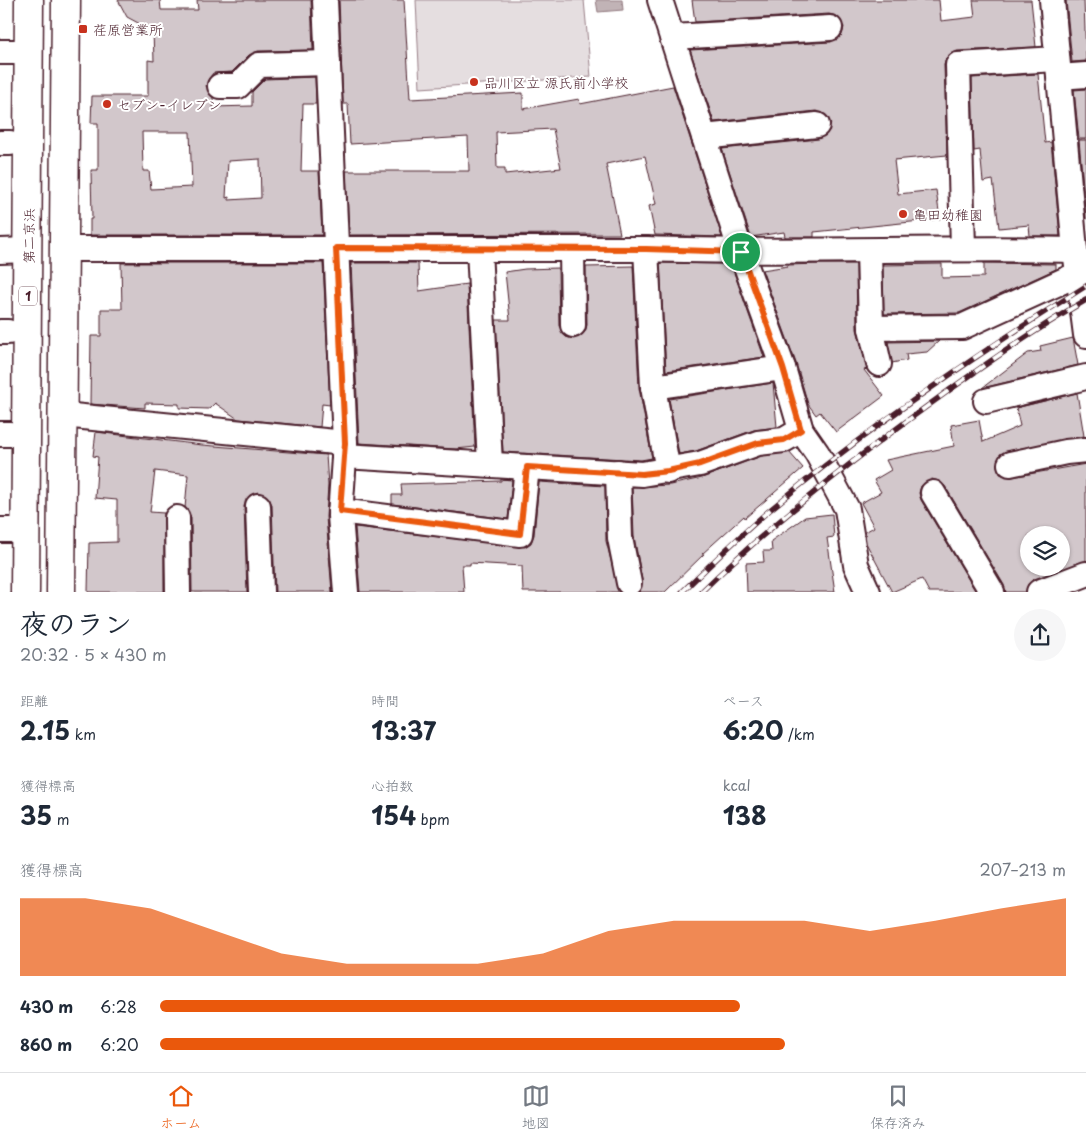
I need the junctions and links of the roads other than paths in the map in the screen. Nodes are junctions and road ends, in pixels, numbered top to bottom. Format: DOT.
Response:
graph roads {
  1 [pos="29,0"];
  2 [pos="66,0"];
  3 [pos="325,0"];
  4 [pos="660,0"];
  5 [pos="1052,0"];
  6 [pos="830,28"];
  7 [pos="672,37"];
  8 [pos="0,52"];
  9 [pos="29,52"];
  10 [pos="328,63"];
  11 [pos="1058,68"];
  12 [pos="1086,75"];
  13 [pos="220,86"];
  14 [pos="817,125"];
  15 [pos="704,136"];
  16 [pos="1077,171"];
  17 [pos="336,248"];
  18 [pos="963,248"];
  19 [pos="64,249"];
  20 [pos="479,249"];
  21 [pos="572,249"];
  22 [pos="646,249"];
  23 [pos="28,250"];
  24 [pos="1075,250"];
  25 [pos="0,251"];
  26 [pos="868,251"];
  27 [pos="741,252"];
  28 [pos="1078,274"];
  29 [pos="572,325"];
  30 [pos="871,328"];
  31 [pos="1086,328"];
  32 [pos="879,364"];
  33 [pos="783,368"];
  34 [pos="1086,377"];
  35 [pos="653,387"];
  36 [pos="986,401"];
  37 [pos="62,415"];
  38 [pos="801,430"];
  39 [pos="344,450"];
  40 [pos="1086,450"];
  41 [pos="490,464"];
  42 [pos="1010,464"];
  43 [pos="527,467"];
  44 [pos="668,471"];
  45 [pos="618,472"];
  46 [pos="933,493"];
  47 [pos="258,506"];
  48 [pos="340,511"];
  49 [pos="177,518"];
  50 [pos="12,530"];
  51 [pos="1086,574"];
  52 [pos="629,583"];
  53 [pos="25,592"];
  54 [pos="61,592"];
  55 [pos="178,592"];
  56 [pos="262,592"];
  57 [pos="346,592"];
  58 [pos="868,592"];
  59 [pos="992,592"];
  60 [pos="1039,592"];
  1 -- 9 [label="highway, 第二京浜 / 1"];
  2 -- 19 [label="highway"];
  3 -- 10 [label="street"];
  4 -- 7 [label="street"];
  5 -- 11 [label="street"];
  6 -- 7 [label="street"];
  7 -- 15 [label="street"];
  8 -- 9 [label="street"];
  9 -- 23 [label="highway, 第二京浜 / 1"];
  10 -- 13 [label="street"];
  10 -- 17 [label="street"];
  11 -- 12 [label="street"];
  11 -- 16 [label="street"];
  11 -- 18 [label="street"];
  14 -- 15 [label="street"];
  15 -- 27 [label="street"];
  16 -- 24 [label="street"];
  17 -- 19 [label="street"];
  17 -- 20 [label="street"];
  17 -- 39 [label="street"];
  18 -- 24 [label="street"];
  18 -- 26 [label="street"];
  19 -- 37 [label="highway"];
  20 -- 21 [label="street"];
  20 -- 41 [label="street"];
  21 -- 22 [label="street"];
  21 -- 29 [label="street"];
  22 -- 27 [label="street"];
  22 -- 35 [label="street"];
  23 -- 25 [label="street"];
  23 -- 50 [label="highway, 第二京浜 / 1"];
  24 -- 28 [label="street"];
  26 -- 27 [label="street"];
  26 -- 30 [label="street"];
  27 -- 33 [label="street"];
  28 -- 30 [label="street"];
  28 -- 31 [label="street"];
  30 -- 32 [label="street"];
  33 -- 35 [label="street"];
  33 -- 38 [label="street"];
  34 -- 36 [label="street"];
  35 -- 44 [label="street"];
  37 -- 39 [label="street"];
  37 -- 54 [label="highway"];
  38 -- 44 [label="street"];
  38 -- 58 [label="street"];
  39 -- 41 [label="street"];
  39 -- 48 [label="street"];
  40 -- 42 [label="street"];
  41 -- 43 [label="street"];
  43 -- 45 [label="street"];
  43 -- 48 [label="street"];
  44 -- 45 [label="street"];
  45 -- 52 [label="street"];
  46 -- 59 [label="street"];
  47 -- 56 [label="street"];
  48 -- 57 [label="street"];
  49 -- 55 [label="street"];
  50 -- 53 [label="highway, 第二京浜 / 1"];
  51 -- 60 [label="street"];
}
